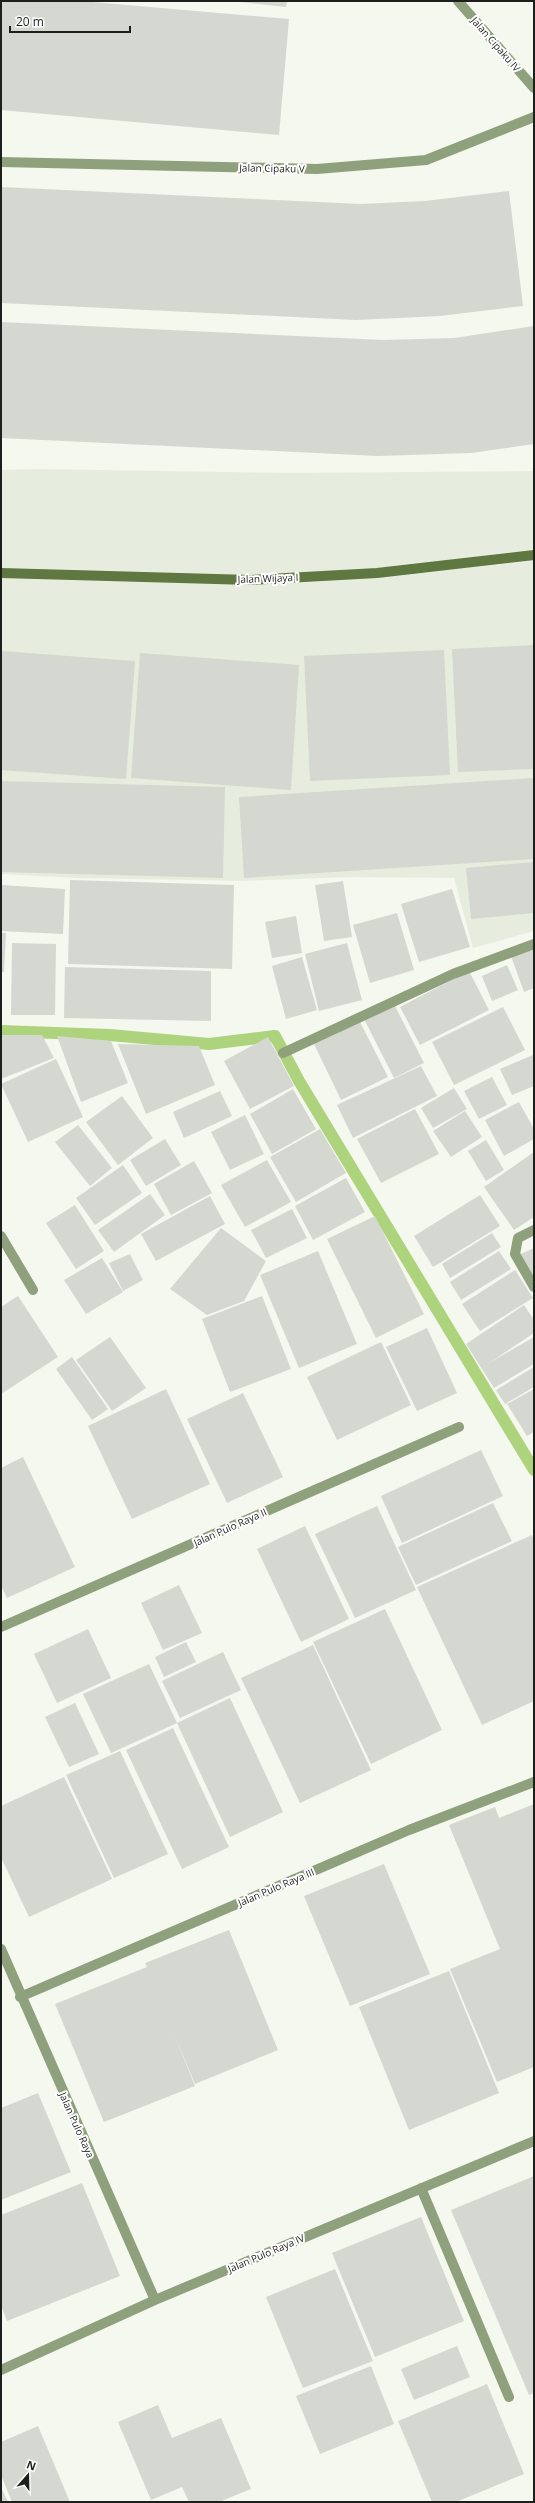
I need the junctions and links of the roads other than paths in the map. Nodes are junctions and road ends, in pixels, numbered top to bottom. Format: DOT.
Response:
graph roads {
  1 [pos="458,1"];
  2 [pos="534,88"];
  3 [pos="534,117"];
  4 [pos="1,162"];
  5 [pos="534,555"];
  6 [pos="1,572"];
  7 [pos="534,944"];
  8 [pos="284,1053"];
  9 [pos="534,1230"];
  10 [pos="1,1236"];
  11 [pos="534,1287"];
  12 [pos="33,1290"];
  13 [pos="459,1427"];
  14 [pos="1,1627"];
  15 [pos="534,1782"];
  16 [pos="1,1949"];
  17 [pos="20,1997"];
  18 [pos="534,2141"];
  19 [pos="421,2188"];
  20 [pos="155,2300"];
  21 [pos="1,2370"];
  22 [pos="509,2397"];
  1 -- 2 [label="street, Jalan Cipaku IV"];
  3 -- 4 [label="street, Jalan Cipaku V"];
  5 -- 6 [label="main road, Jalan Wijaya I"];
  7 -- 8 [label="street"];
  9 -- 11 [label="street"];
  10 -- 12 [label="street"];
  13 -- 14 [label="street, Jalan Pulo Raya II"];
  15 -- 17 [label="street, Jalan Pulo Raya III"];
  16 -- 17 [label="street, Jalan Pulo Raya"];
  17 -- 20 [label="street, Jalan Pulo Raya"];
  18 -- 19 [label="street, Jalan Pulo Raya IV"];
  19 -- 20 [label="street, Jalan Pulo Raya IV"];
  19 -- 22 [label="street"];
  20 -- 21 [label="street, Jalan Pulo Raya IV"];
}
